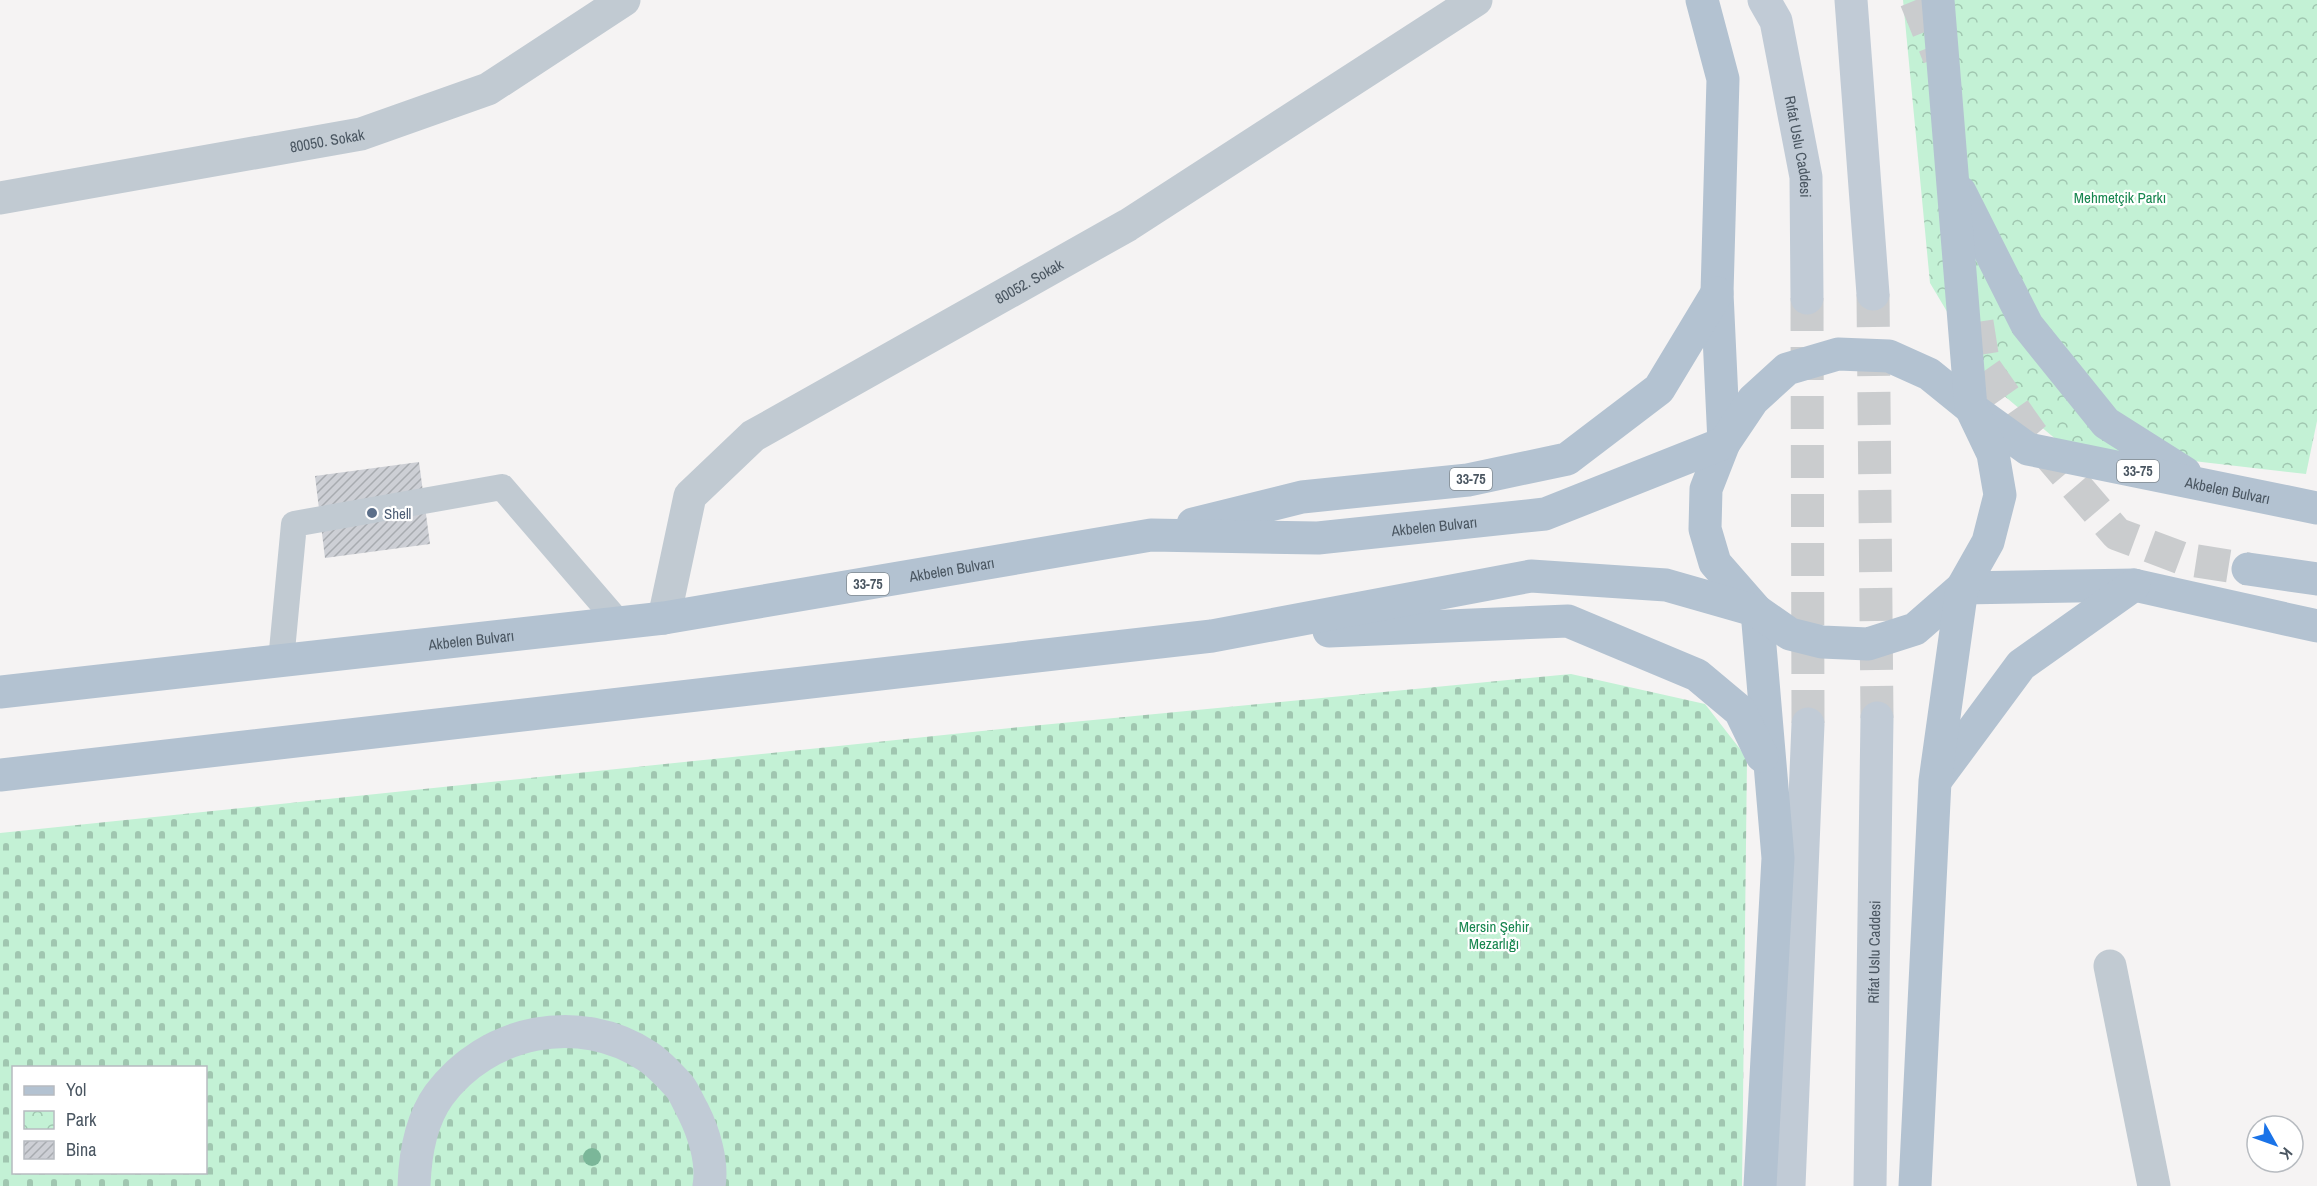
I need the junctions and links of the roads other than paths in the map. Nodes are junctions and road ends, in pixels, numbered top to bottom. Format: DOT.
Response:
graph roads {
  1 [pos="1476,0"];
  2 [pos="1702,0"];
  3 [pos="1764,0"];
  4 [pos="1851,0"];
  5 [pos="1938,0"];
  6 [pos="609,4"];
  7 [pos="1951,175"];
  8 [pos="0,198"];
  9 [pos="1717,293"];
  10 [pos="1873,294"];
  11 [pos="1808,298"];
  12 [pos="1971,408"];
  13 [pos="1724,443"];
  14 [pos="2201,484"];
  15 [pos="2317,508"];
  16 [pos="1150,535"];
  17 [pos="2248,569"];
  18 [pos="2317,579"];
  19 [pos="2134,585"];
  20 [pos="1962,588"];
  21 [pos="1757,611"];
  22 [pos="664,618"];
  23 [pos="620,624"];
  24 [pos="2317,626"];
  25 [pos="1212,636"];
  26 [pos="281,661"];
  27 [pos="0,692"];
  28 [pos="1877,718"];
  29 [pos="1808,724"];
  30 [pos="1770,771"];
  31 [pos="0,776"];
  32 [pos="1935,781"];
  33 [pos="2110,966"];
  34 [pos="414,1186"];
  35 [pos="709,1186"];
  36 [pos="1760,1186"];
  37 [pos="1790,1186"];
  38 [pos="1870,1186"];
  39 [pos="1915,1186"];
  40 [pos="2154,1186"];
  1 -- 22 [label="street, 80052. Sokak"];
  2 -- 9 [label="main road"];
  3 -- 11 [label="main road, Rıfat Uslu Caddesi"];
  4 -- 10 [label="main road"];
  5 -- 7 [label="main road"];
  6 -- 8 [label="street, 80050. Sokak"];
  7 -- 12 [label="main road"];
  7 -- 14 [label="main road"];
  9 -- 13 [label="main road"];
  9 -- 16 [label="main road, 33-75"];
  12 -- 13 [label="main road, 33-75"];
  12 -- 14 [label="main road, Akbelen Bulvarı / 33-75"];
  12 -- 20 [label="main road, 33-75"];
  13 -- 16 [label="main road, Akbelen Bulvarı / 33-75"];
  13 -- 21 [label="main road, 33-75"];
  14 -- 15 [label="main road, Akbelen Bulvarı / 33-75"];
  16 -- 22 [label="main road, Akbelen Bulvarı / 33-75"];
  17 -- 18 [label="main road"];
  19 -- 20 [label="main road"];
  19 -- 24 [label="main road"];
  19 -- 32 [label="main road"];
  20 -- 21 [label="main road, 33-75"];
  20 -- 32 [label="main road"];
  21 -- 25 [label="main road, 33-75"];
  21 -- 30 [label="main road"];
  22 -- 23 [label="main road, Akbelen Bulvarı / 33-75"];
  23 -- 26 [label="main road, Akbelen Bulvarı / 33-75"];
  23 -- 26 [label="lane"];
  25 -- 30 [label="main road, 33-75"];
  25 -- 31 [label="main road, 33-75"];
  26 -- 27 [label="main road, Akbelen Bulvarı / 33-75"];
  28 -- 38 [label="main road, Rifat Uslu Caddesi"];
  29 -- 37 [label="main road"];
  30 -- 36 [label="main road"];
  32 -- 39 [label="main road"];
  33 -- 40 [label="street"];
  34 -- 35 [label="main road"];
}
